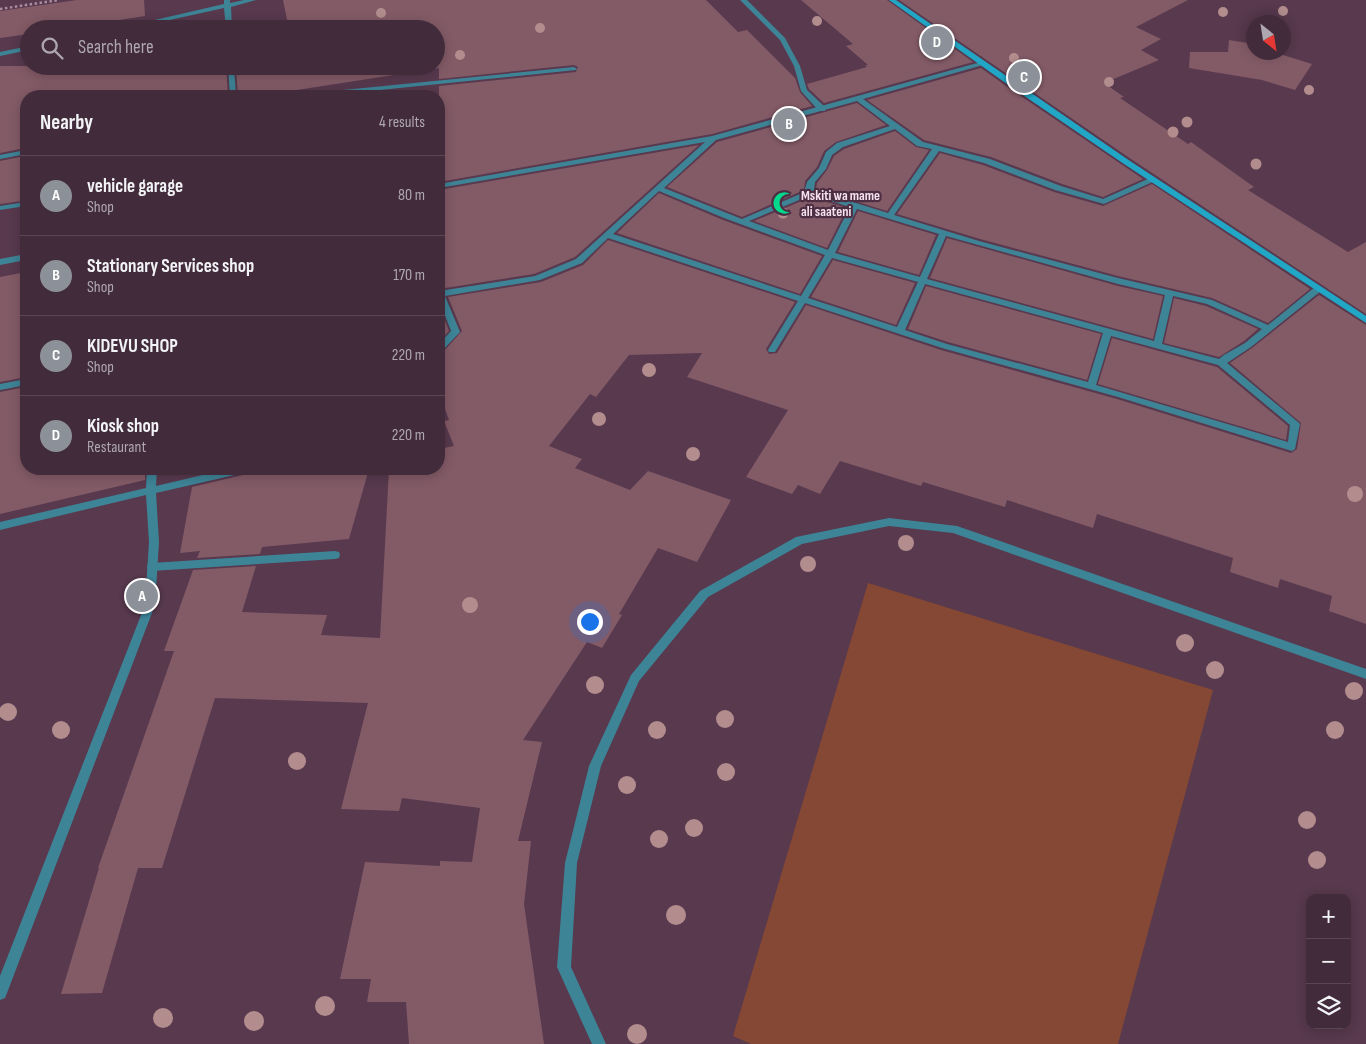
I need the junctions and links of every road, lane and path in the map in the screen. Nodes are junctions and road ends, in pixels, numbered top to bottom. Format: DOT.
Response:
graph roads {
  1 [pos="59,0"];
  2 [pos="253,0"];
  3 [pos="743,0"];
  4 [pos="892,0"];
  5 [pos="228,3"];
  6 [pos="0,9"];
  7 [pos="157,20"];
  8 [pos="229,20"];
  9 [pos="20,50"];
  10 [pos="0,54"];
  11 [pos="981,64"];
  12 [pos="574,69"];
  13 [pos="232,75"];
  14 [pos="233,90"];
  15 [pos="363,90"];
  16 [pos="859,99"];
  17 [pos="822,108"];
  18 [pos="896,126"];
  19 [pos="713,138"];
  20 [pos="937,148"];
  21 [pos="20,153"];
  22 [pos="0,157"];
  23 [pos="1153,180"];
  24 [pos="445,185"];
  25 [pos="658,188"];
  26 [pos="811,192"];
  27 [pos="20,205"];
  28 [pos="855,205"];
  29 [pos="0,208"];
  30 [pos="890,216"];
  31 [pos="743,221"];
  32 [pos="944,233"];
  33 [pos="606,235"];
  34 [pos="830,254"];
  35 [pos="20,258"];
  36 [pos="0,262"];
  37 [pos="922,280"];
  38 [pos="1318,289"];
  39 [pos="445,292"];
  40 [pos="1168,294"];
  41 [pos="804,300"];
  42 [pos="445,307"];
  43 [pos="1366,320"];
  44 [pos="1268,328"];
  45 [pos="900,331"];
  46 [pos="1108,332"];
  47 [pos="445,343"];
  48 [pos="1158,346"];
  49 [pos="772,350"];
  50 [pos="1221,363"];
  51 [pos="20,383"];
  52 [pos="1091,386"];
  53 [pos="0,387"];
  54 [pos="152,475"];
  55 [pos="218,475"];
  56 [pos="151,491"];
  57 [pos="0,526"];
  58 [pos="335,555"];
  59 [pos="152,567"];
  60 [pos="1366,674"];
  61 [pos="0,993"];
  62 [pos="599,1044"];
  1 -- 6 [label="path"];
  2 -- 5 [label="street"];
  3 -- 17 [label="street"];
  4 -- 11 [label="street"];
  5 -- 7 [label="street"];
  5 -- 8 [label="street"];
  9 -- 10 [label="street"];
  11 -- 16 [label="street"];
  11 -- 23 [label="street"];
  12 -- 15 [label="street"];
  13 -- 14 [label="street"];
  16 -- 17 [label="street"];
  16 -- 18 [label="street"];
  17 -- 19 [label="street"];
  18 -- 20 [label="street"];
  18 -- 26 [label="street"];
  19 -- 24 [label="street"];
  19 -- 25 [label="street"];
  20 -- 23 [label="street"];
  20 -- 30 [label="street"];
  21 -- 22 [label="street"];
  23 -- 38 [label="street"];
  25 -- 31 [label="street"];
  25 -- 33 [label="street"];
  26 -- 28 [label="street"];
  26 -- 31 [label="street"];
  27 -- 29 [label="street"];
  28 -- 30 [label="street"];
  28 -- 34 [label="street"];
  30 -- 32 [label="street"];
  31 -- 34 [label="street"];
  32 -- 37 [label="street"];
  32 -- 40 [label="street"];
  33 -- 39 [label="street"];
  33 -- 41 [label="street"];
  34 -- 37 [label="street"];
  34 -- 41 [label="street"];
  35 -- 36 [label="street"];
  37 -- 45 [label="street"];
  37 -- 46 [label="street"];
  38 -- 43 [label="street"];
  38 -- 44 [label="street"];
  40 -- 44 [label="street"];
  40 -- 48 [label="street"];
  41 -- 45 [label="street"];
  41 -- 49 [label="street"];
  42 -- 47 [label="street"];
  44 -- 50 [label="street"];
  45 -- 52 [label="street"];
  46 -- 48 [label="street"];
  46 -- 52 [label="street"];
  48 -- 50 [label="street"];
  50 -- 52 [label="street"];
  51 -- 53 [label="street"];
  54 -- 56 [label="street"];
  55 -- 56 [label="street"];
  56 -- 57 [label="street"];
  56 -- 59 [label="street"];
  58 -- 59 [label="street"];
  59 -- 61 [label="street"];
  60 -- 62 [label="street"];
}
